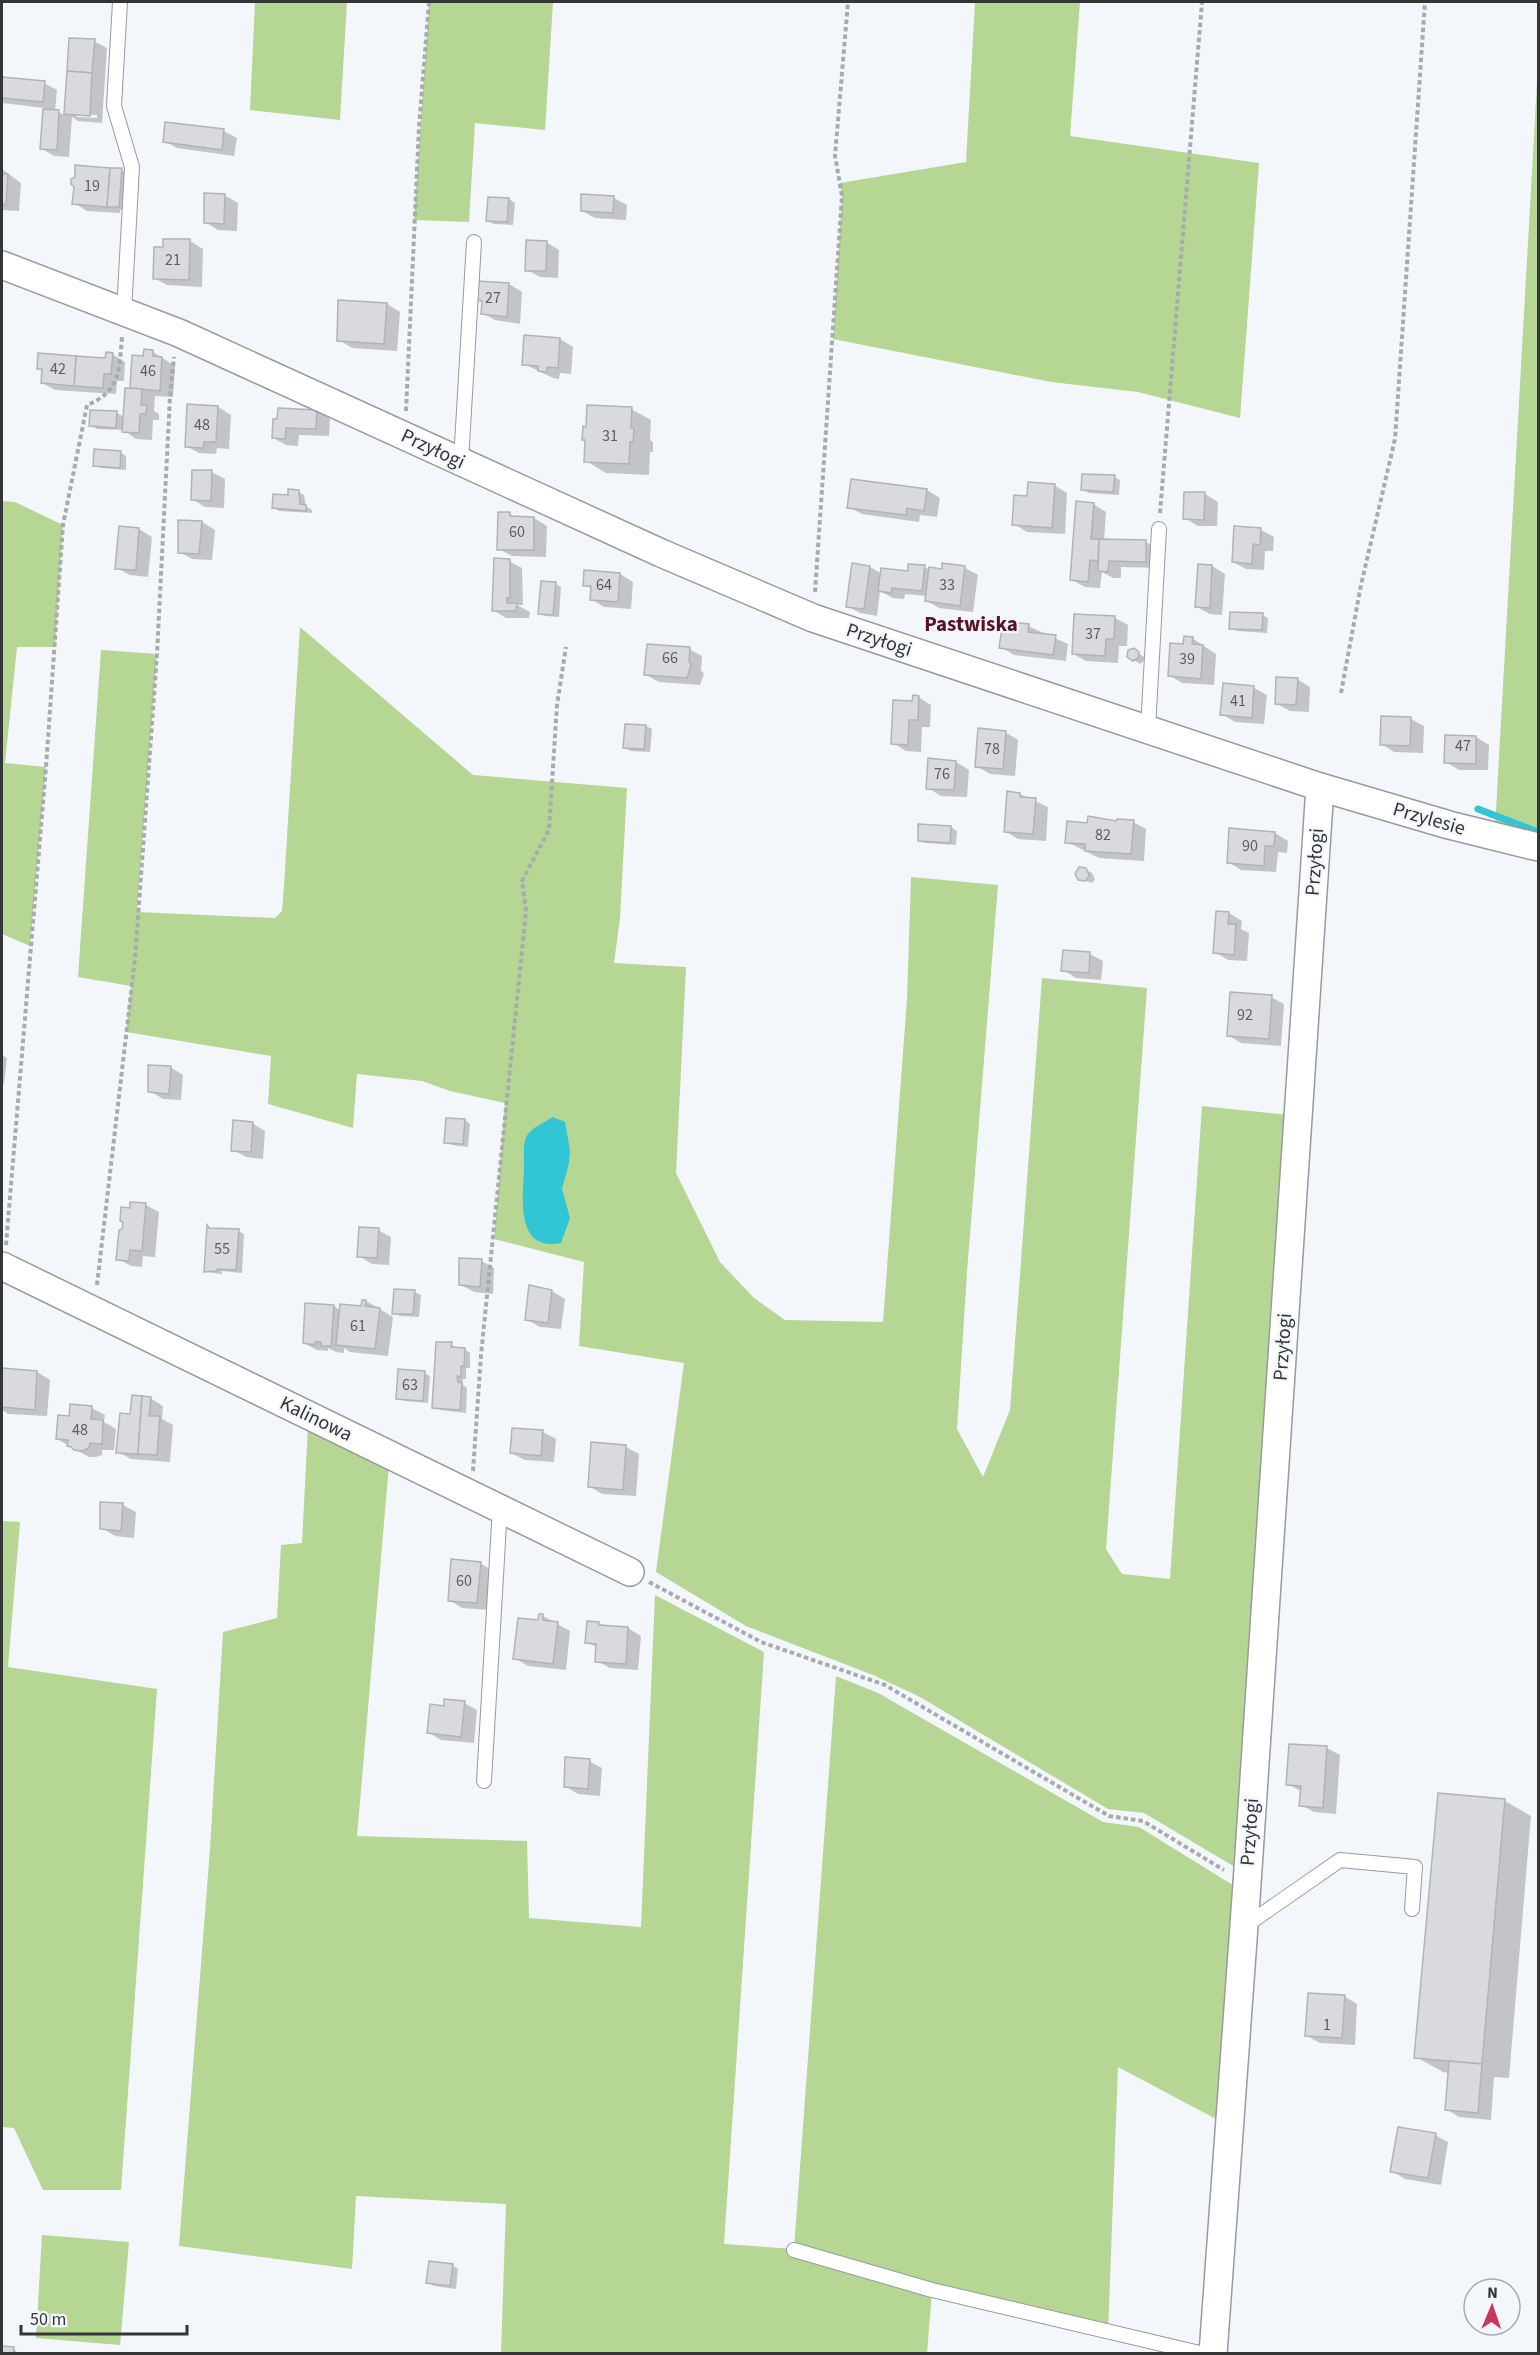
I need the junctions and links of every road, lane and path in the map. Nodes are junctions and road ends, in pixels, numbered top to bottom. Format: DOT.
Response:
graph roads {
  1 [pos="120,2"];
  2 [pos="429,2"];
  3 [pos="848,2"];
  4 [pos="1202,2"];
  5 [pos="1425,2"];
  6 [pos="474,242"];
  7 [pos="2,266"];
  8 [pos="124,312"];
  9 [pos="179,333"];
  10 [pos="405,436"];
  11 [pos="461,461"];
  12 [pos="1159,529"];
  13 [pos="813,618"];
  14 [pos="566,647"];
  15 [pos="1341,693"];
  16 [pos="1148,729"];
  17 [pos="1320,787"];
  18 [pos="1539,847"];
  19 [pos="3,1266"];
  20 [pos="94,1311"];
  21 [pos="472,1493"];
  22 [pos="500,1507"];
  23 [pos="630,1572"];
  24 [pos="484,1781"];
  25 [pos="1247,1884"];
  26 [pos="1412,1909"];
  27 [pos="1244,1927"];
  28 [pos="794,2250"];
  29 [pos="1204,2354"];
  30 [pos="1213,2354"];
  1 -- 8 [label="lane"];
  2 -- 10 [label="path"];
  3 -- 13 [label="path"];
  4 -- 12 [label="path"];
  5 -- 15 [label="path"];
  6 -- 11 [label="lane"];
  7 -- 8 [label="street, Przyłogi"];
  8 -- 9 [label="street, Przyłogi"];
  8 -- 19 [label="path"];
  9 -- 10 [label="street, Przyłogi"];
  9 -- 20 [label="path"];
  10 -- 11 [label="street, Przyłogi"];
  11 -- 13 [label="street, Przyłogi"];
  12 -- 16 [label="lane"];
  13 -- 16 [label="street, Przyłogi"];
  14 -- 21 [label="path"];
  16 -- 17 [label="street, Przyłogi"];
  17 -- 18 [label="street, Przylesie"];
  17 -- 25 [label="street, Przyłogi"];
  19 -- 20 [label="street, Kalinowa"];
  20 -- 21 [label="street, Kalinowa"];
  21 -- 22 [label="street, Kalinowa"];
  22 -- 23 [label="street, Kalinowa"];
  22 -- 24 [label="lane"];
  23 -- 25 [label="path"];
  25 -- 27 [label="street, Przyłogi"];
  26 -- 27 [label="lane"];
  27 -- 30 [label="street, Przyłogi"];
  28 -- 29 [label="lane"];
}
